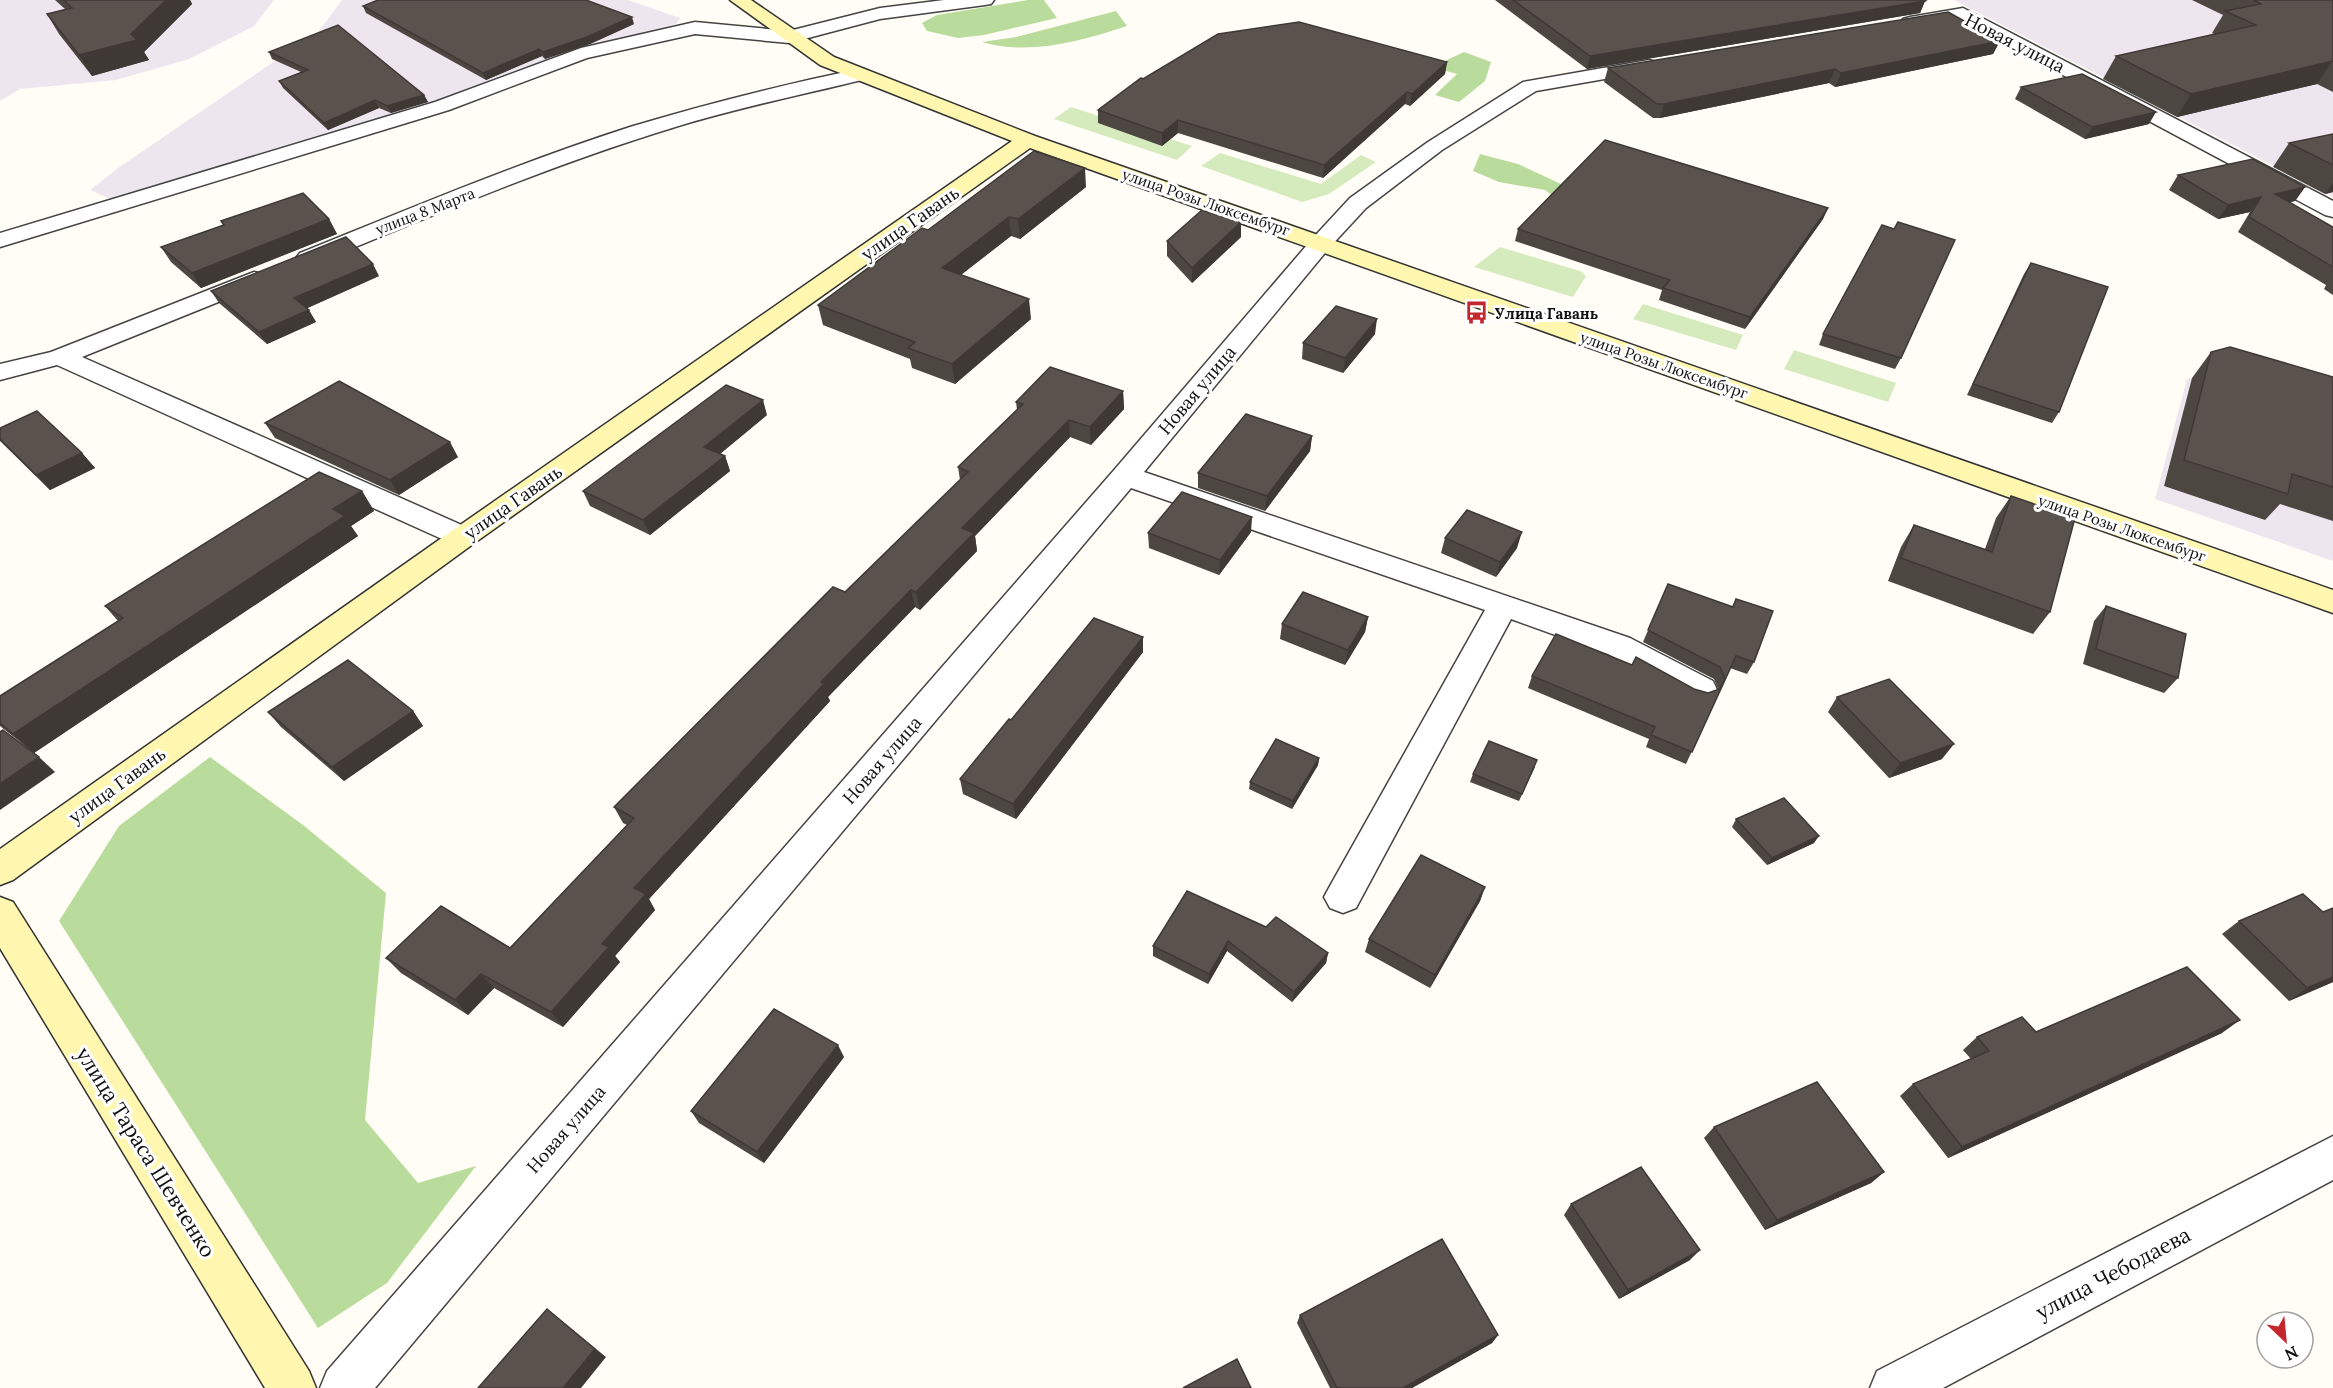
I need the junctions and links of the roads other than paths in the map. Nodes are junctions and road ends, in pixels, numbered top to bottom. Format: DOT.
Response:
graph roads {
  1 [pos="739,0"];
  2 [pos="985,0"];
  3 [pos="1885,27"];
  4 [pos="789,37"];
  5 [pos="1679,61"];
  6 [pos="859,75"];
  7 [pos="1028,140"];
  8 [pos="2333,210"];
  9 [pos="0,240"];
  10 [pos="1321,243"];
  11 [pos="292,264"];
  12 [pos="270,273"];
  13 [pos="60,357"];
  14 [pos="0,372"];
  15 [pos="1125,476"];
  16 [pos="463,537"];
  17 [pos="2333,602"];
  18 [pos="1503,605"];
  19 [pos="1701,690"];
  20 [pos="0,869"];
  21 [pos="1343,897"];
  22 [pos="0,914"];
  23 [pos="2333,1157"];
  24 [pos="292,1388"];
  25 [pos="344,1388"];
  26 [pos="1894,1388"];
  1 -- 4 [label="street, улица Розы Люксембург"];
  2 -- 4 [label="street"];
  3 -- 8 [label="street, Новая улица"];
  4 -- 6 [label="street, улица Розы Люксембург"];
  4 -- 9 [label="street"];
  5 -- 10 [label="street, Новая улица"];
  6 -- 7 [label="street, улица Розы Люксембург"];
  6 -- 11 [label="street, улица 8 Марта"];
  7 -- 10 [label="street, улица Розы Люксембург"];
  7 -- 16 [label="street, улица Гавань"];
  10 -- 15 [label="street, Новая улица"];
  10 -- 17 [label="street, улица Розы Люксембург"];
  12 -- 13 [label="street"];
  13 -- 14 [label="street"];
  13 -- 16 [label="street"];
  15 -- 18 [label="street"];
  15 -- 25 [label="street, Новая улица"];
  16 -- 20 [label="street, улица Гавань"];
  18 -- 19 [label="street"];
  18 -- 21 [label="street"];
  22 -- 24 [label="street, улица Тараса Шевченко"];
  23 -- 26 [label="street, улица Чебодаева"];
}
